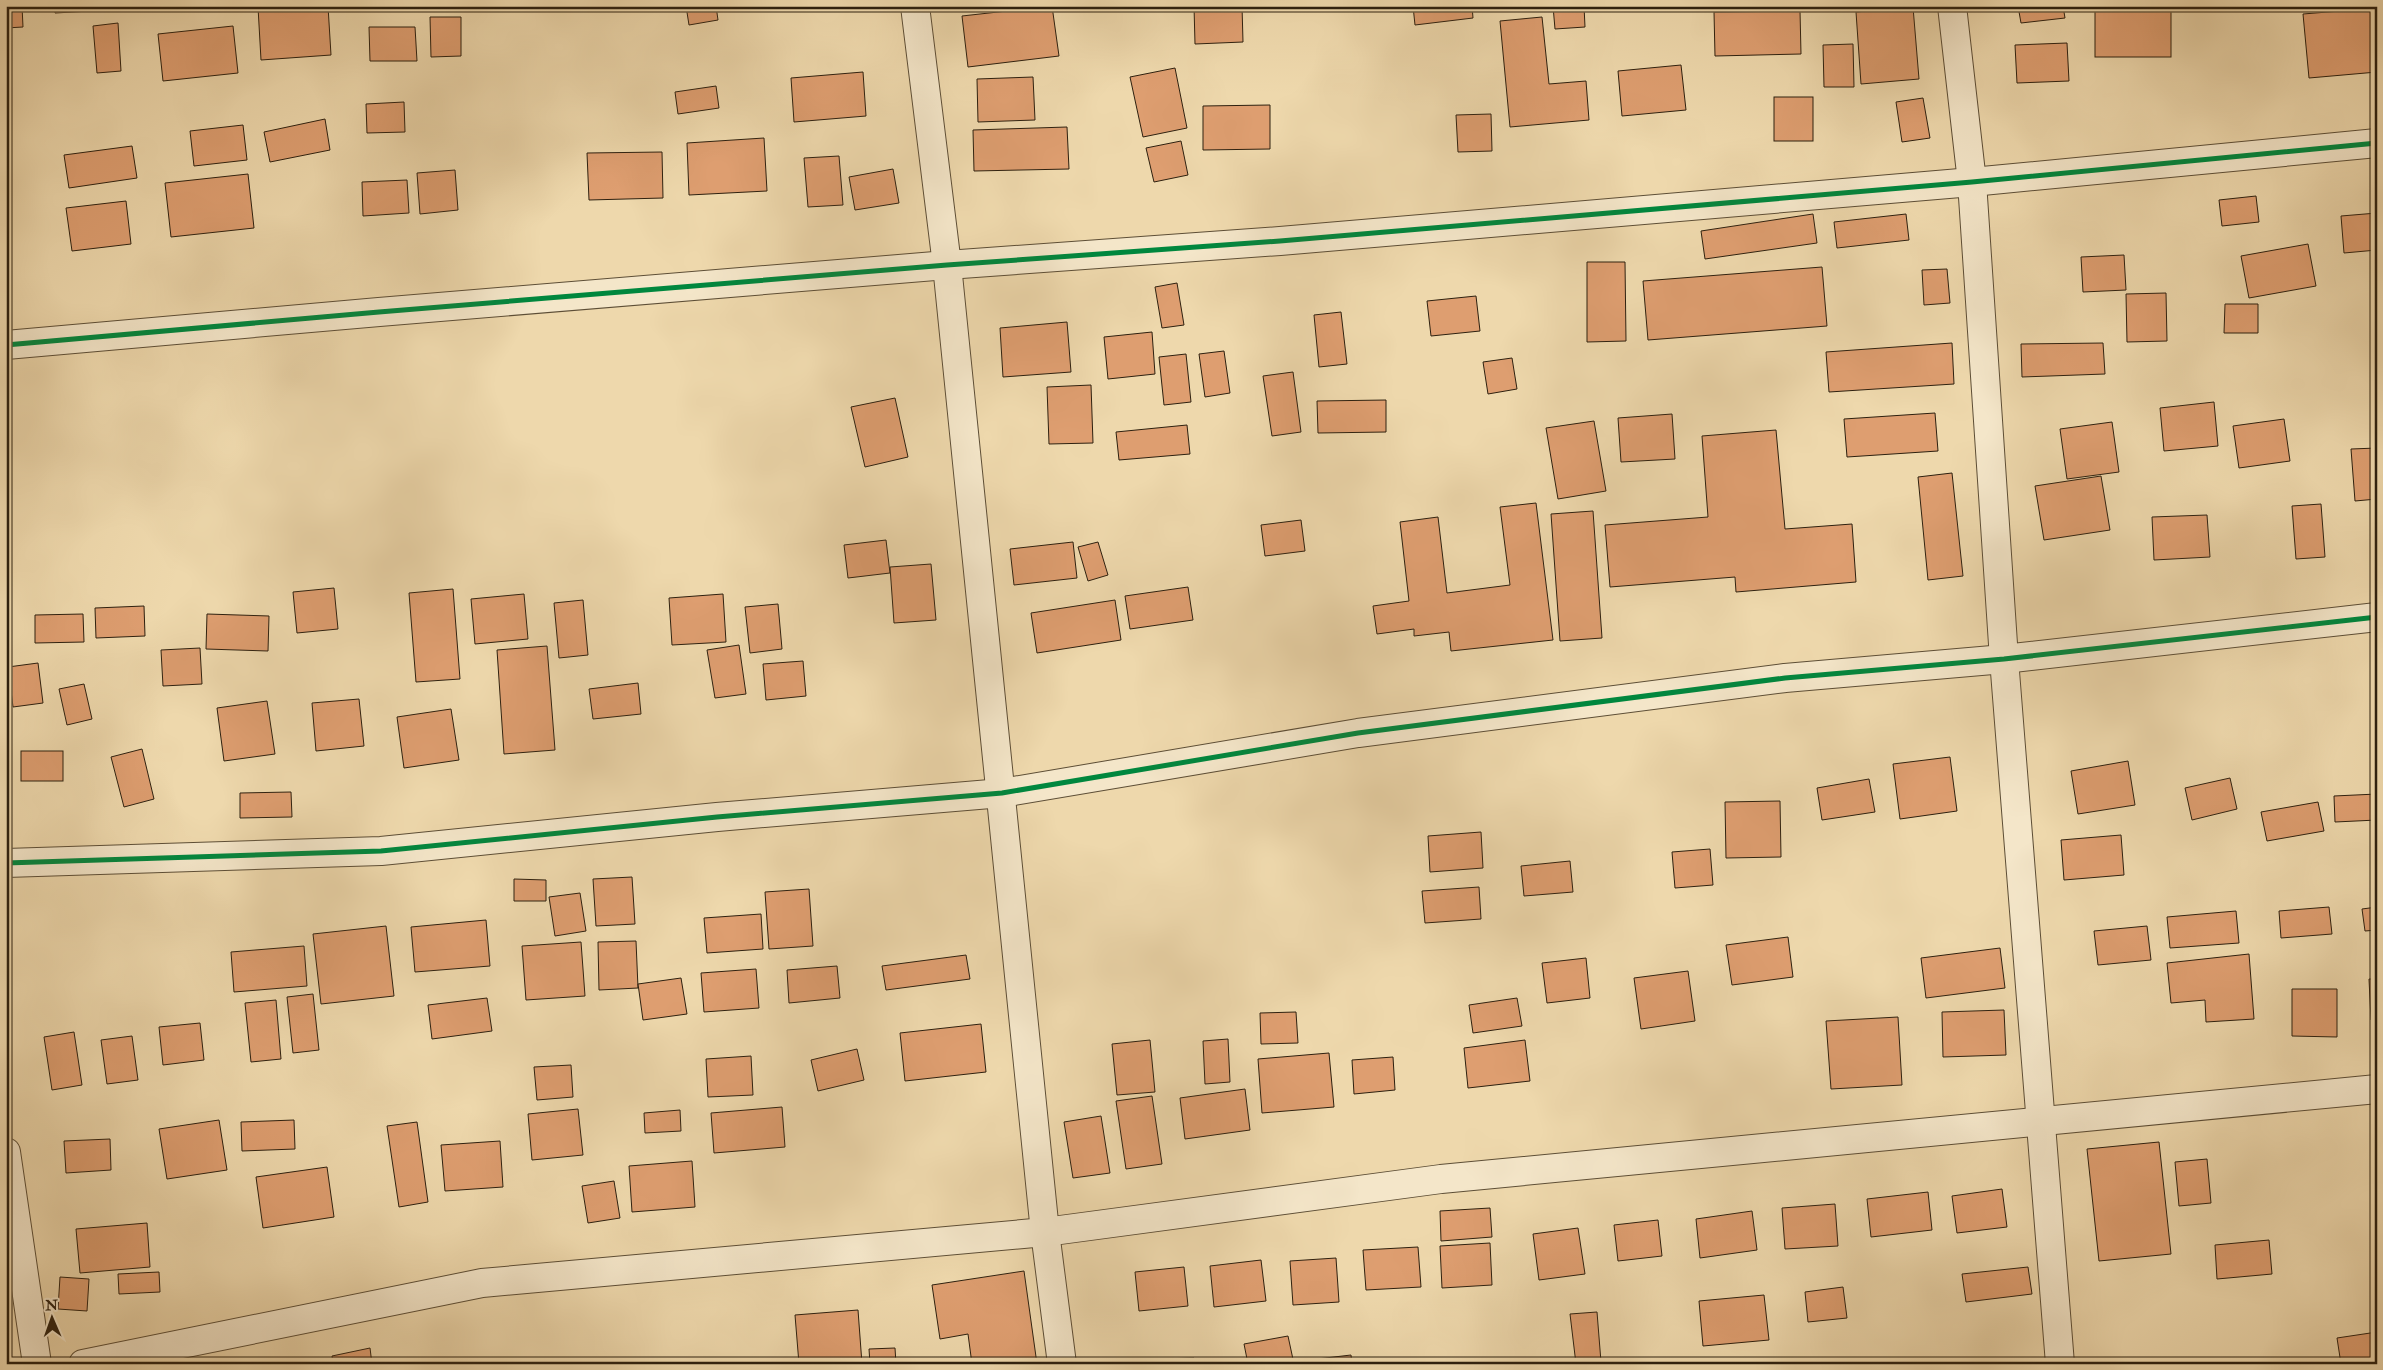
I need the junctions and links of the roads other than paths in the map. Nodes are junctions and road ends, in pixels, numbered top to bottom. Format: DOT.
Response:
graph roads {
  1 [pos="915,6"];
  2 [pos="1952,6"];
  3 [pos="2377,143"];
  4 [pos="1972,182"];
  5 [pos="947,265"];
  6 [pos="6,345"];
  7 [pos="2377,617"];
  8 [pos="2004,659"];
  9 [pos="1002,793"];
  10 [pos="6,863"];
  11 [pos="2377,1089"];
  12 [pos="2042,1122"];
  13 [pos="6,1152"];
  14 [pos="1046,1232"];
  15 [pos="37,1364"];
  16 [pos="83,1364"];
  17 [pos="1062,1364"];
  18 [pos="2060,1364"];
  1 -- 5 [label="street"];
  2 -- 4 [label="street"];
  3 -- 4 [label="street"];
  4 -- 5 [label="street"];
  4 -- 8 [label="street"];
  5 -- 6 [label="street"];
  5 -- 9 [label="street"];
  7 -- 8 [label="street"];
  8 -- 9 [label="street"];
  8 -- 12 [label="street"];
  9 -- 10 [label="street"];
  9 -- 14 [label="street"];
  11 -- 12 [label="street"];
  12 -- 14 [label="street"];
  12 -- 18 [label="street"];
  13 -- 15 [label="street"];
  14 -- 16 [label="street"];
  14 -- 17 [label="street"];
}
